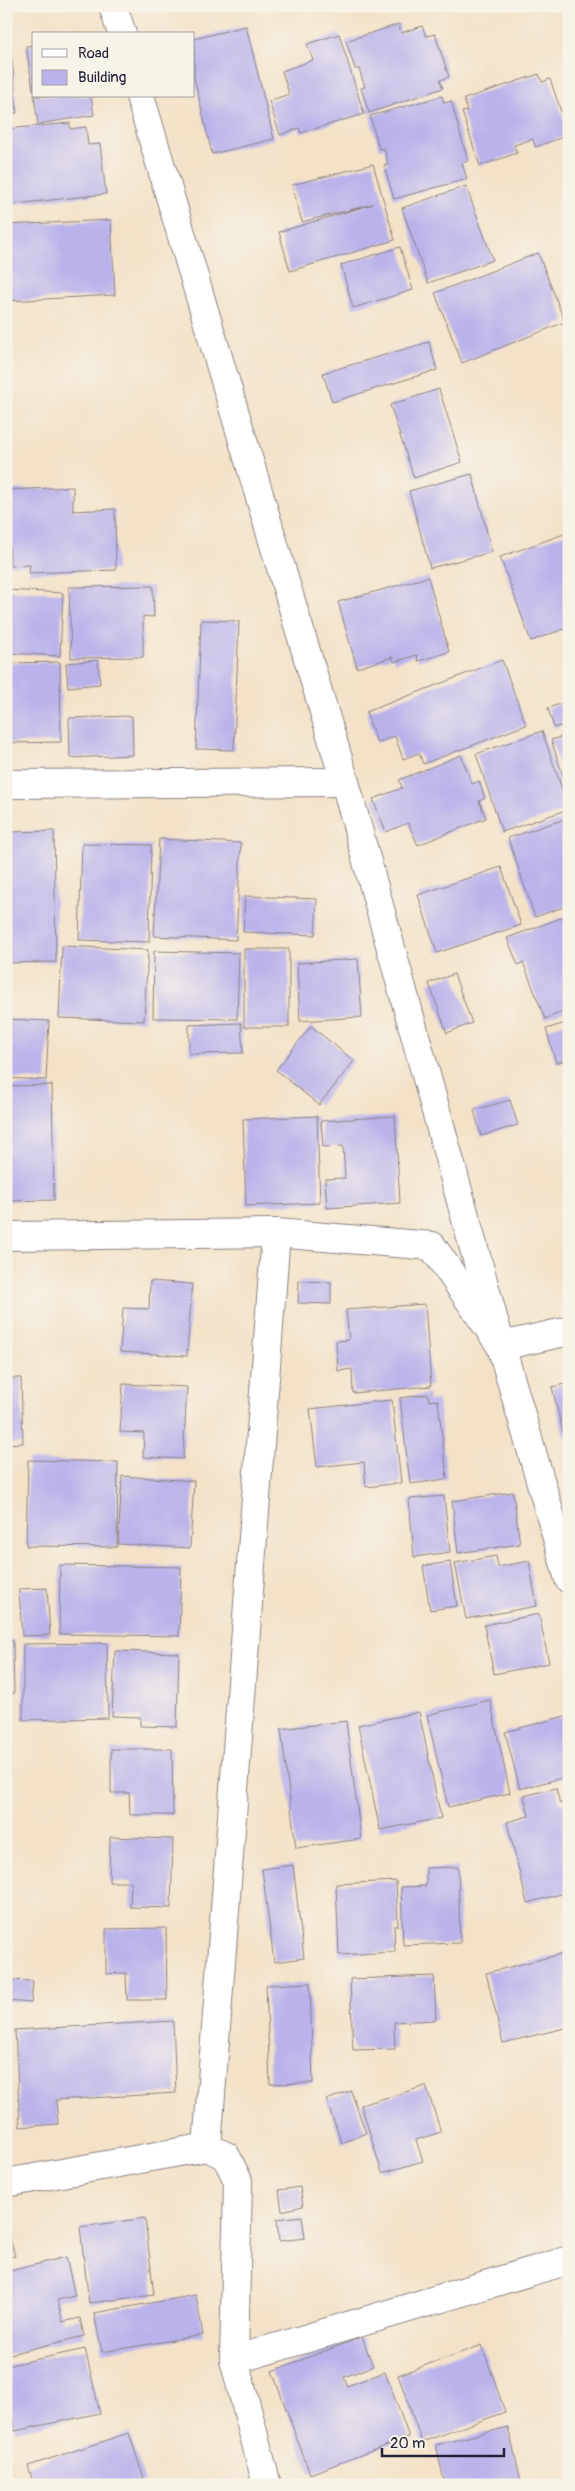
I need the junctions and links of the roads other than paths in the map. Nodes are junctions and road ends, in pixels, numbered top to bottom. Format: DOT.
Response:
graph roads {
  1 [pos="113,6"];
  2 [pos="121,32"];
  3 [pos="141,98"];
  4 [pos="345,782"];
  5 [pos="6,784"];
  6 [pos="276,1233"];
  7 [pos="6,1236"];
  8 [pos="569,1331"];
  9 [pos="501,1346"];
  10 [pos="569,1579"];
  11 [pos="207,2147"];
  12 [pos="6,2183"];
  13 [pos="569,2260"];
  14 [pos="234,2360"];
  15 [pos="268,2485"];
  1 -- 2 [label="street"];
  3 -- 4 [label="street"];
  4 -- 5 [label="street"];
  4 -- 9 [label="street"];
  6 -- 7 [label="street"];
  6 -- 9 [label="street"];
  6 -- 11 [label="street"];
  8 -- 9 [label="street"];
  9 -- 10 [label="street"];
  11 -- 12 [label="street"];
  11 -- 14 [label="street"];
  13 -- 14 [label="street"];
  14 -- 15 [label="street"];
}
